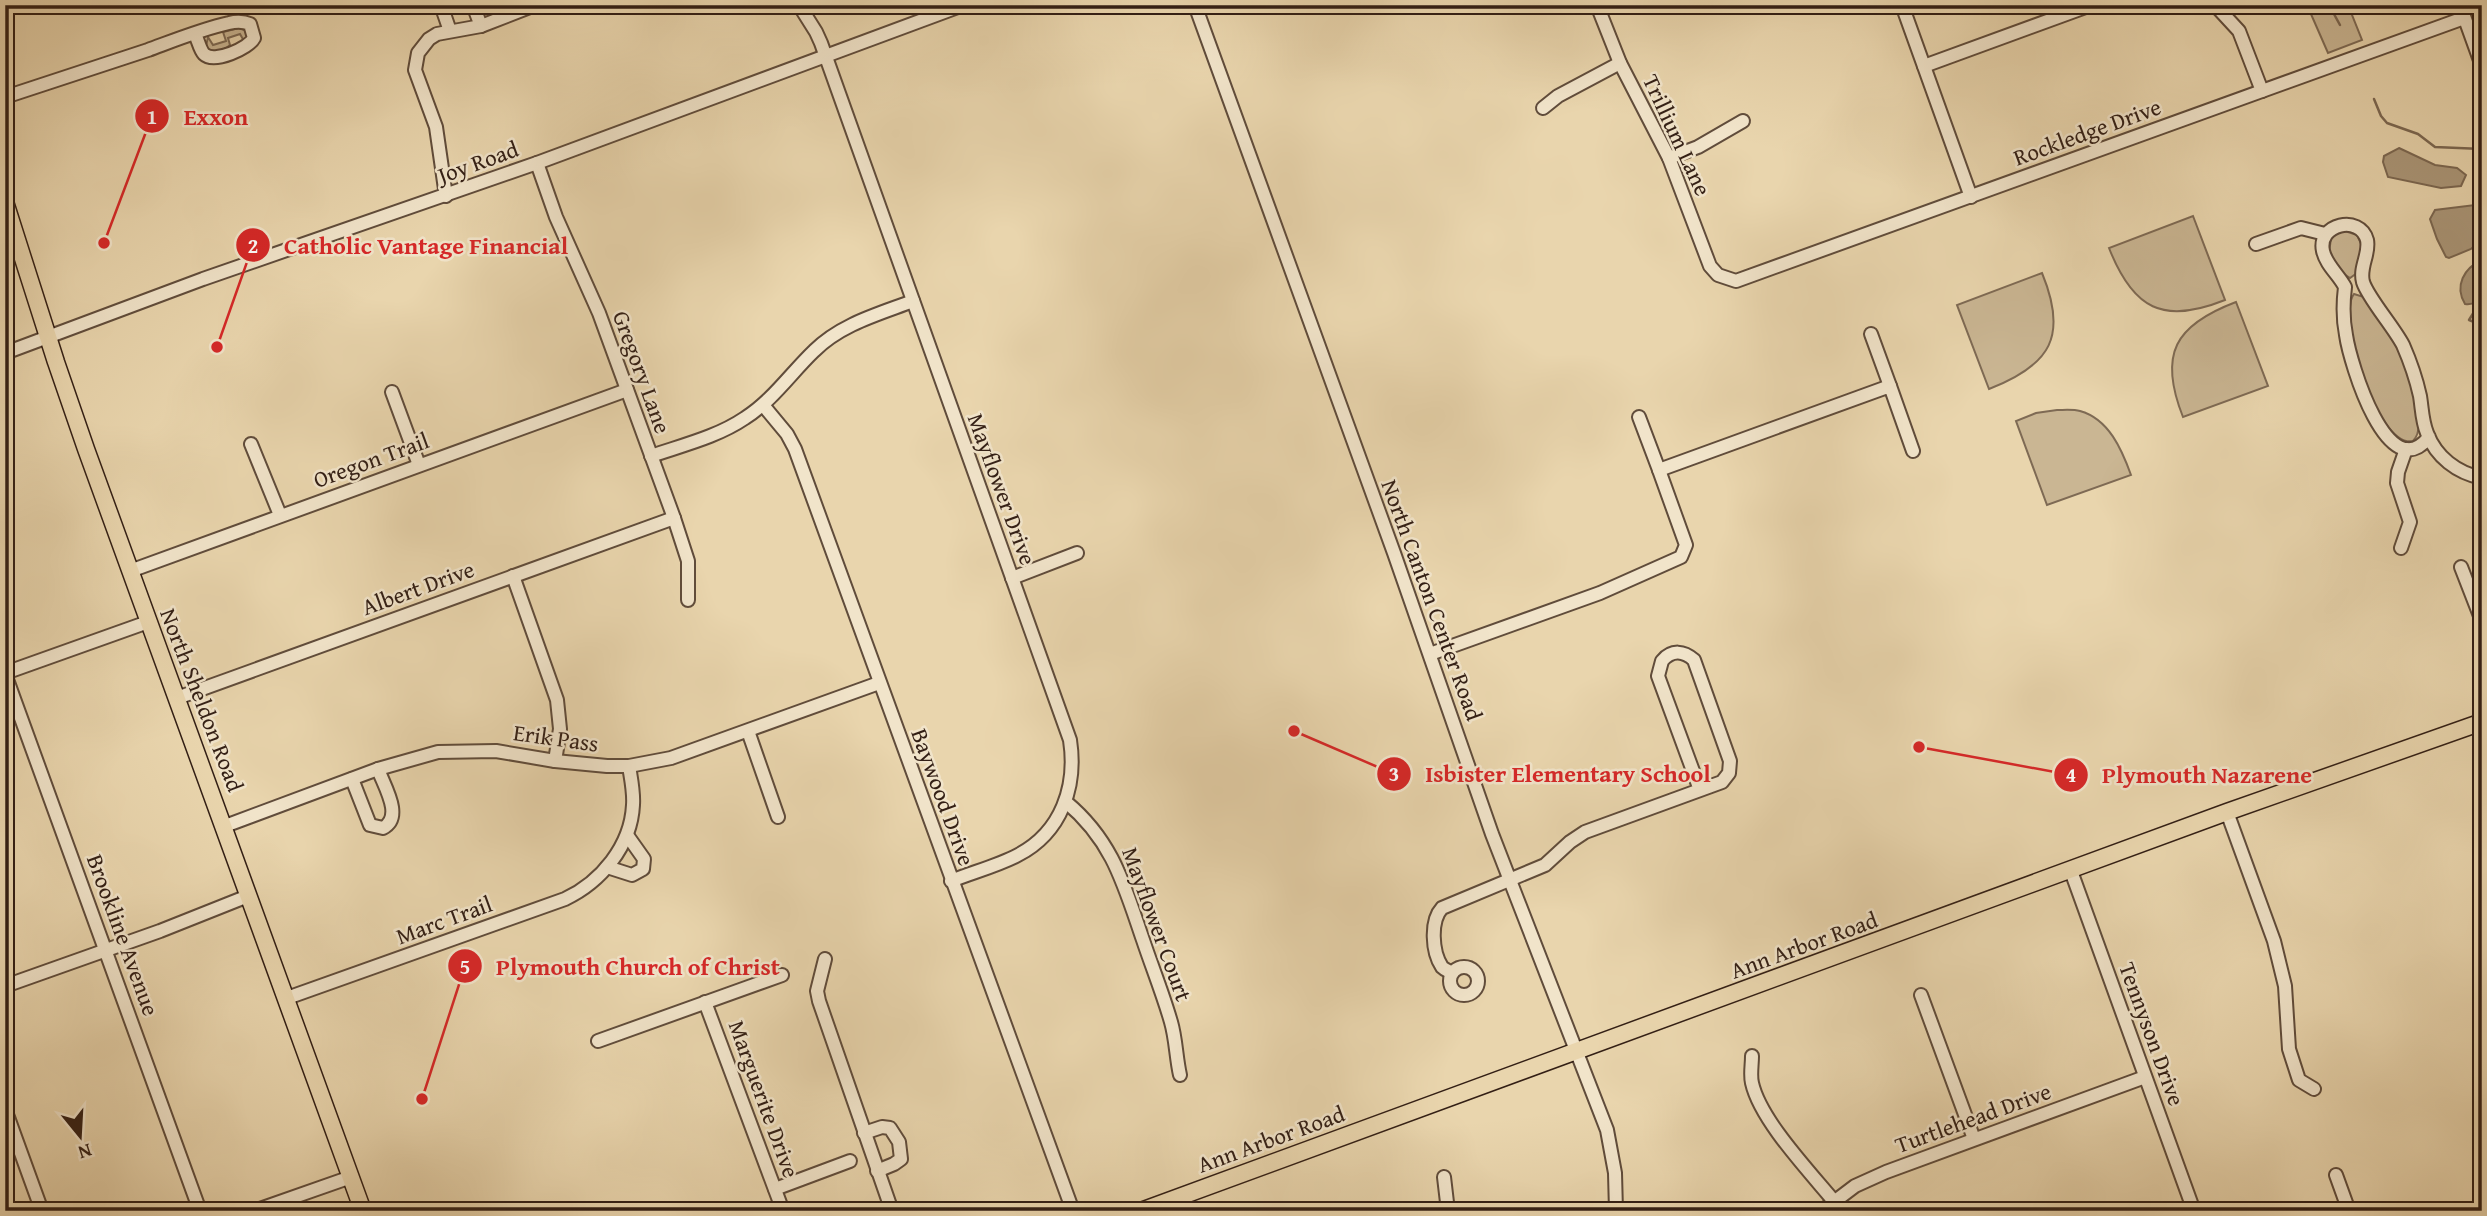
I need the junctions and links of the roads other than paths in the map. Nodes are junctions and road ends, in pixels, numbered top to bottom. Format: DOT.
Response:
graph roads {
  1 [pos="441,5"];
  2 [pos="473,5"];
  3 [pos="535,5"];
  4 [pos="799,5"];
  5 [pos="963,5"];
  6 [pos="1195,5"];
  7 [pos="1597,5"];
  8 [pos="1902,5"];
  9 [pos="2091,5"];
  10 [pos="2215,5"];
  11 [pos="2462,11"];
  12 [pos="481,26"];
  13 [pos="450,31"];
  14 [pos="195,34"];
  15 [pos="824,56"];
  16 [pos="1620,63"];
  17 [pos="1924,66"];
  18 [pos="2482,66"];
  19 [pos="2262,91"];
  20 [pos="5,97"];
  21 [pos="1543,108"];
  22 [pos="1743,121"];
  23 [pos="1670,158"];
  24 [pos="537,163"];
  25 [pos="446,196"];
  26 [pos="1971,197"];
  27 [pos="5,202"];
  28 [pos="2326,234"];
  29 [pos="2256,244"];
  30 [pos="1724,279"];
  31 [pos="2363,282"];
  32 [pos="2345,287"];
  33 [pos="914,301"];
  34 [pos="1871,334"];
  35 [pos="49,337"];
  36 [pos="5,353"];
  37 [pos="1890,386"];
  38 [pos="627,390"];
  39 [pos="392,392"];
  40 [pos="763,405"];
  41 [pos="1639,417"];
  42 [pos="2429,437"];
  43 [pos="251,444"];
  44 [pos="2406,449"];
  45 [pos="1913,451"];
  46 [pos="651,456"];
  47 [pos="419,465"];
  48 [pos="1659,470"];
  49 [pos="2482,478"];
  50 [pos="280,516"];
  51 [pos="674,518"];
  52 [pos="2401,548"];
  53 [pos="1077,554"];
  54 [pos="2461,567"];
  55 [pos="130,571"];
  56 [pos="513,576"];
  57 [pos="1012,578"];
  58 [pos="688,600"];
  59 [pos="2482,621"];
  60 [pos="148,622"];
  61 [pos="1430,654"];
  62 [pos="5,674"];
  63 [pos="879,683"];
  64 [pos="177,698"];
  65 [pos="2482,722"];
  66 [pos="748,731"];
  67 [pos="555,761"];
  68 [pos="629,766"];
  69 [pos="377,769"];
  70 [pos="352,779"];
  71 [pos="1700,790"];
  72 [pos="1066,802"];
  73 [pos="2227,812"];
  74 [pos="778,817"];
  75 [pos="225,826"];
  76 [pos="627,835"];
  77 [pos="607,867"];
  78 [pos="2071,871"];
  79 [pos="1511,880"];
  80 [pos="951,881"];
  81 [pos="248,896"];
  82 [pos="106,950"];
  83 [pos="825,959"];
  84 [pos="1452,973"];
  85 [pos="782,975"];
  86 [pos="5,986"];
  87 [pos="1920,995"];
  88 [pos="288,998"];
  89 [pos="705,1002"];
  90 [pos="598,1041"];
  91 [pos="1578,1052"];
  92 [pos="1752,1056"];
  93 [pos="1180,1075"];
  94 [pos="2145,1077"];
  95 [pos="2315,1089"];
  96 [pos="5,1109"];
  97 [pos="864,1133"];
  98 [pos="1974,1139"];
  99 [pos="850,1161"];
  100 [pos="877,1171"];
  101 [pos="2336,1175"];
  102 [pos="351,1177"];
  103 [pos="1444,1177"];
  104 [pos="775,1189"];
  105 [pos="1838,1206"];
  106 [pos="43,1211"];
  107 [pos="200,1211"];
  108 [pos="254,1211"];
  109 [pos="363,1211"];
  110 [pos="783,1211"];
  111 [pos="892,1211"];
  112 [pos="1073,1211"];
  113 [pos="1141,1211"];
  114 [pos="1448,1211"];
  115 [pos="1616,1211"];
  116 [pos="1822,1211"];
  117 [pos="2194,1211"];
  118 [pos="2349,1211"];
  1 -- 13 [label="street"];
  2 -- 12 [label="street"];
  3 -- 12 [label="street"];
  4 -- 15 [label="street, Mayflower Drive"];
  5 -- 15 [label="street, Joy Road"];
  6 -- 61 [label="street, North Canton Center Road"];
  7 -- 16 [label="street, Trillium Lane"];
  8 -- 17 [label="street"];
  9 -- 17 [label="street"];
  10 -- 19 [label="street"];
  11 -- 18 [label="street"];
  11 -- 19 [label="street, Rockledge Drive"];
  12 -- 13 [label="street"];
  13 -- 25 [label="street"];
  14 -- 20 [label="street"];
  15 -- 24 [label="street, Joy Road"];
  15 -- 33 [label="street, Mayflower Drive"];
  16 -- 21 [label="street"];
  16 -- 23 [label="street, Trillium Lane"];
  17 -- 26 [label="street"];
  19 -- 26 [label="street, Rockledge Drive"];
  22 -- 23 [label="street"];
  23 -- 30 [label="street, Trillium Lane"];
  24 -- 25 [label="street, Joy Road"];
  24 -- 38 [label="street, Gregory Lane"];
  25 -- 35 [label="street, Joy Road"];
  26 -- 30 [label="street, Rockledge Drive"];
  27 -- 35 [label="main road, North Sheldon Road"];
  28 -- 29 [label="street"];
  28 -- 31 [label="street"];
  28 -- 32 [label="street"];
  31 -- 32 [label="street"];
  31 -- 42 [label="street"];
  32 -- 44 [label="street"];
  33 -- 40 [label="street"];
  33 -- 57 [label="street, Mayflower Drive"];
  34 -- 37 [label="street"];
  35 -- 36 [label="street, Joy Road"];
  35 -- 55 [label="main road, North Sheldon Road"];
  37 -- 45 [label="street"];
  37 -- 48 [label="street"];
  38 -- 46 [label="street, Gregory Lane"];
  38 -- 47 [label="street, Oregon Trail"];
  39 -- 47 [label="street"];
  40 -- 46 [label="street"];
  40 -- 63 [label="street, Baywood Drive"];
  41 -- 48 [label="street"];
  42 -- 44 [label="street"];
  42 -- 49 [label="street"];
  43 -- 50 [label="street"];
  44 -- 52 [label="street"];
  46 -- 51 [label="street, Gregory Lane"];
  47 -- 50 [label="street, Oregon Trail"];
  48 -- 61 [label="street"];
  50 -- 55 [label="street, Oregon Trail"];
  51 -- 56 [label="street, Albert Drive"];
  51 -- 58 [label="street, Gregory Lane"];
  53 -- 57 [label="street"];
  54 -- 59 [label="street"];
  55 -- 60 [label="main road, North Sheldon Road"];
  56 -- 64 [label="street, Albert Drive"];
  56 -- 67 [label="street"];
  57 -- 72 [label="street, Mayflower Drive"];
  60 -- 62 [label="street"];
  60 -- 64 [label="main road, North Sheldon Road"];
  61 -- 79 [label="street, North Canton Center Road"];
  62 -- 82 [label="street, Brookline Avenue"];
  63 -- 66 [label="street, Erik Pass"];
  63 -- 80 [label="street, Baywood Drive"];
  64 -- 75 [label="main road, North Sheldon Road"];
  65 -- 73 [label="main road, Ann Arbor Road"];
  66 -- 68 [label="street, Erik Pass"];
  66 -- 74 [label="street"];
  67 -- 68 [label="street, Erik Pass"];
  67 -- 69 [label="street, Erik Pass"];
  68 -- 76 [label="street, Marc Trail"];
  69 -- 70 [label="street, Erik Pass"];
  69 -- 70 [label="street"];
  70 -- 75 [label="street, Erik Pass"];
  71 -- 71 [label="street"];
  71 -- 79 [label="street"];
  72 -- 80 [label="street, Mayflower Drive"];
  72 -- 93 [label="street, Mayflower Court"];
  73 -- 78 [label="main road, Ann Arbor Road"];
  73 -- 95 [label="street"];
  75 -- 81 [label="main road, North Sheldon Road"];
  76 -- 77 [label="street, Marc Trail"];
  76 -- 77 [label="street"];
  77 -- 88 [label="street, Marc Trail"];
  78 -- 91 [label="main road, Ann Arbor Road"];
  78 -- 94 [label="street, Tennyson Drive"];
  79 -- 84 [label="street"];
  79 -- 91 [label="street, North Canton Center Road"];
  80 -- 112 [label="street, Baywood Drive"];
  81 -- 82 [label="street"];
  81 -- 88 [label="main road, North Sheldon Road"];
  82 -- 86 [label="street"];
  82 -- 107 [label="street, Brookline Avenue"];
  83 -- 97 [label="street"];
  85 -- 89 [label="street"];
  87 -- 98 [label="street"];
  88 -- 102 [label="main road, North Sheldon Road"];
  89 -- 90 [label="street"];
  89 -- 104 [label="street, Marguerite Drive"];
  91 -- 113 [label="main road, Ann Arbor Road"];
  91 -- 115 [label="street, North Canton Center Road"];
  92 -- 105 [label="street"];
  94 -- 98 [label="street, Turtlehead Drive"];
  94 -- 117 [label="street, Tennyson Drive"];
  96 -- 106 [label="street"];
  97 -- 100 [label="street"];
  97 -- 100 [label="street"];
  98 -- 105 [label="street, Turtlehead Drive"];
  99 -- 104 [label="street"];
  100 -- 111 [label="street"];
  101 -- 118 [label="street"];
  102 -- 108 [label="street"];
  102 -- 109 [label="main road, North Sheldon Road"];
  103 -- 114 [label="street"];
  104 -- 110 [label="street, Marguerite Drive"];
  105 -- 116 [label="street, Turtlehead Drive"];
}
